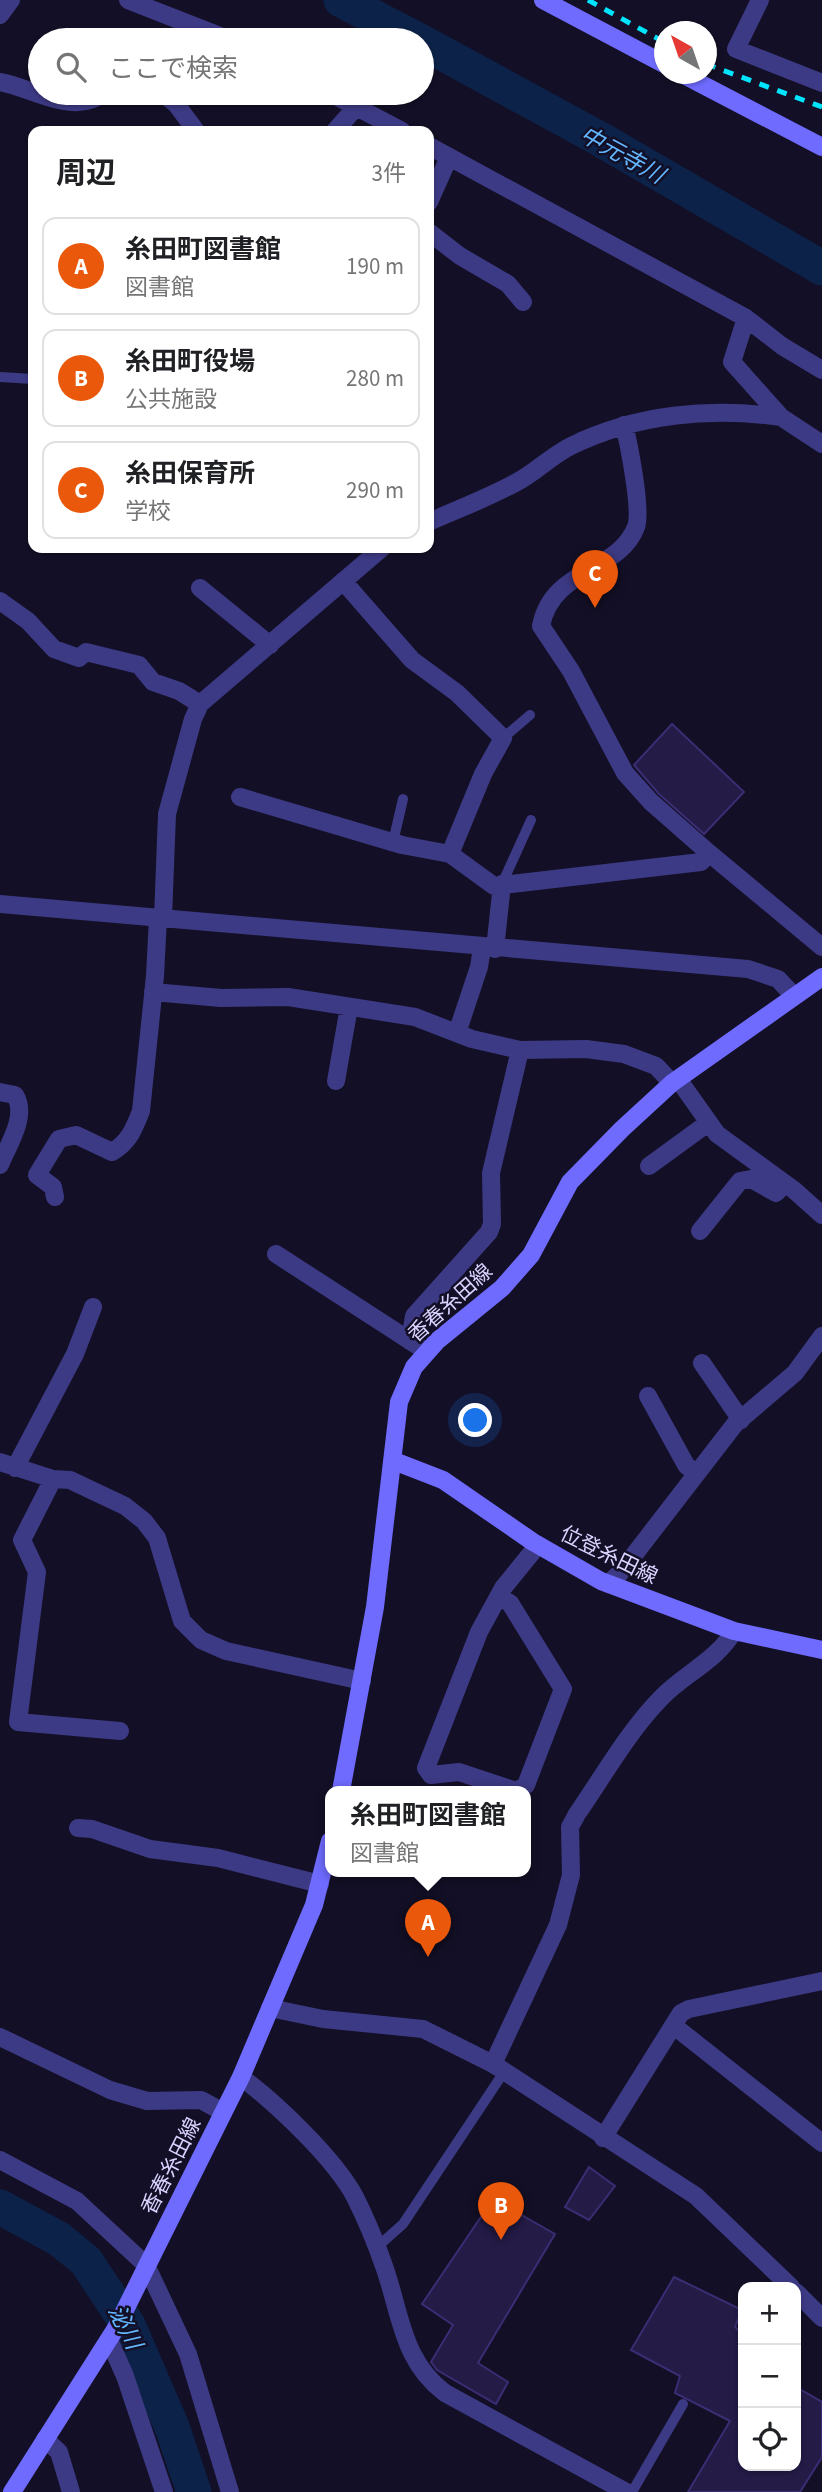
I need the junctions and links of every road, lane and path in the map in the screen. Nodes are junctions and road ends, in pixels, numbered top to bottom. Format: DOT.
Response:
graph roads {
  1 [pos="11,0"];
  2 [pos="128,0"];
  3 [pos="543,0"];
  4 [pos="761,0"];
  5 [pos="0,15"];
  6 [pos="199,28"];
  7 [pos="654,59"];
  8 [pos="0,82"];
  9 [pos="822,83"];
  10 [pos="701,84"];
  11 [pos="28,91"];
  12 [pos="177,105"];
  13 [pos="357,106"];
  14 [pos="192,126"];
  15 [pos="339,126"];
  16 [pos="393,126"];
  17 [pos="822,147"];
  18 [pos="434,149"];
  19 [pos="449,157"];
  20 [pos="434,191"];
  21 [pos="434,236"];
  22 [pos="523,303"];
  23 [pos="746,318"];
  24 [pos="822,370"];
  25 [pos="0,377"];
  26 [pos="28,379"];
  27 [pos="781,417"];
  28 [pos="624,425"];
  29 [pos="822,444"];
  30 [pos="434,521"];
  31 [pos="376,553"];
  32 [pos="343,582"];
  33 [pos="200,588"];
  34 [pos="0,601"];
  35 [pos="270,645"];
  36 [pos="200,704"];
  37 [pos="530,715"];
  38 [pos="503,738"];
  39 [pos="240,797"];
  40 [pos="403,799"];
  41 [pos="531,820"];
  42 [pos="393,842"];
  43 [pos="709,853"];
  44 [pos="450,854"];
  45 [pos="502,884"];
  46 [pos="0,904"];
  47 [pos="160,918"];
  48 [pos="822,947"];
  49 [pos="489,949"];
  50 [pos="822,978"];
  51 [pos="153,992"];
  52 [pos="794,996"];
  53 [pos="349,1007"];
  54 [pos="457,1033"];
  55 [pos="520,1050"];
  56 [pos="336,1081"];
  57 [pos="675,1081"];
  58 [pos="0,1092"];
  59 [pos="708,1123"];
  60 [pos="0,1165"];
  61 [pos="649,1166"];
  62 [pos="785,1184"];
  63 [pos="55,1197"];
  64 [pos="822,1215"];
  65 [pos="700,1231"];
  66 [pos="276,1254"];
  67 [pos="93,1307"];
  68 [pos="822,1336"];
  69 [pos="410,1341"];
  70 [pos="427,1352"];
  71 [pos="702,1363"];
  72 [pos="648,1396"];
  73 [pos="740,1420"];
  74 [pos="394,1461"];
  75 [pos="7,1465"];
  76 [pos="696,1474"];
  77 [pos="53,1479"];
  78 [pos="538,1545"];
  79 [pos="608,1584"];
  80 [pos="498,1597"];
  81 [pos="734,1631"];
  82 [pos="822,1650"];
  83 [pos="362,1681"];
  84 [pos="120,1731"];
  85 [pos="342,1786"];
  86 [pos="502,1786"];
  87 [pos="524,1786"];
  88 [pos="78,1828"];
  89 [pos="325,1862"];
  90 [pos="320,1884"];
  91 [pos="822,1981"];
  92 [pos="270,2008"];
  93 [pos="674,2026"];
  94 [pos="0,2037"];
  95 [pos="499,2068"];
  96 [pos="241,2077"];
  97 [pos="223,2112"];
  98 [pos="603,2138"];
  99 [pos="822,2143"];
  100 [pos="0,2160"];
  101 [pos="376,2248"];
  102 [pos="146,2265"];
  103 [pos="786,2282"];
  104 [pos="801,2297"];
  105 [pos="822,2318"];
  106 [pos="112,2334"];
  107 [pos="683,2404"];
  108 [pos="45,2439"];
  109 [pos="14,2491"];
  110 [pos="71,2492"];
  111 [pos="164,2492"];
  112 [pos="230,2492"];
  113 [pos="625,2492"];
  114 [pos="632,2492"];
  1 -- 5 [label="street"];
  2 -- 6 [label="street"];
  3 -- 7 [label="main road"];
  4 -- 9 [label="street"];
  8 -- 11 [label="street"];
  10 -- 17 [label="main road"];
  12 -- 14 [label="street"];
  13 -- 15 [label="street"];
  13 -- 16 [label="street"];
  18 -- 19 [label="street"];
  19 -- 20 [label="street"];
  19 -- 23 [label="street"];
  21 -- 22 [label="street"];
  23 -- 24 [label="street"];
  23 -- 27 [label="street"];
  25 -- 26 [label="lane"];
  27 -- 28 [label="street"];
  27 -- 29 [label="street"];
  28 -- 30 [label="street"];
  28 -- 43 [label="street"];
  31 -- 32 [label="street"];
  32 -- 35 [label="street"];
  32 -- 38 [label="street"];
  33 -- 35 [label="street"];
  34 -- 36 [label="street"];
  35 -- 36 [label="street"];
  36 -- 47 [label="street"];
  37 -- 38 [label="lane"];
  38 -- 44 [label="street"];
  39 -- 42 [label="street"];
  40 -- 42 [label="lane"];
  41 -- 45 [label="lane"];
  42 -- 44 [label="street"];
  43 -- 45 [label="street"];
  43 -- 48 [label="street"];
  44 -- 45 [label="street"];
  45 -- 49 [label="street"];
  46 -- 47 [label="street"];
  47 -- 49 [label="street"];
  47 -- 51 [label="street"];
  49 -- 52 [label="street"];
  49 -- 54 [label="street"];
  50 -- 52 [label="main road, 香春糸田線"];
  51 -- 53 [label="street"];
  51 -- 63 [label="street"];
  52 -- 57 [label="main road, 香春糸田線"];
  53 -- 54 [label="street"];
  53 -- 56 [label="street"];
  54 -- 55 [label="street"];
  55 -- 57 [label="street"];
  55 -- 69 [label="street"];
  57 -- 59 [label="street"];
  57 -- 70 [label="main road, 香春糸田線"];
  58 -- 60 [label="street"];
  59 -- 61 [label="street"];
  59 -- 62 [label="street"];
  62 -- 64 [label="street"];
  62 -- 65 [label="street"];
  66 -- 69 [label="street"];
  67 -- 75 [label="street"];
  68 -- 73 [label="street"];
  69 -- 70 [label="street"];
  70 -- 74 [label="main road, 香春糸田線"];
  71 -- 73 [label="street"];
  72 -- 76 [label="street"];
  73 -- 76 [label="street"];
  74 -- 78 [label="main road, 位登糸田線"];
  74 -- 83 [label="main road, 香春糸田線"];
  75 -- 77 [label="street"];
  76 -- 79 [label="street"];
  77 -- 83 [label="street"];
  77 -- 84 [label="street"];
  78 -- 79 [label="main road, 位登糸田線"];
  78 -- 80 [label="street"];
  79 -- 81 [label="main road, 位登糸田線"];
  80 -- 86 [label="street"];
  80 -- 87 [label="street"];
  81 -- 82 [label="main road, 位登糸田線"];
  81 -- 95 [label="street"];
  83 -- 85 [label="main road, 香春糸田線"];
  88 -- 90 [label="street"];
  89 -- 90 [label="main road, 香春糸田線"];
  90 -- 92 [label="main road, 香春糸田線"];
  91 -- 93 [label="street"];
  92 -- 95 [label="street"];
  92 -- 96 [label="main road, 香春糸田線"];
  93 -- 98 [label="street"];
  93 -- 99 [label="street"];
  94 -- 97 [label="street"];
  95 -- 98 [label="street"];
  95 -- 101 [label="lane"];
  96 -- 97 [label="main road, 香春糸田線"];
  96 -- 101 [label="street"];
  97 -- 102 [label="main road, 香春糸田線"];
  98 -- 103 [label="street"];
  100 -- 102 [label="street"];
  101 -- 113 [label="street"];
  102 -- 106 [label="main road, 香春糸田線"];
  102 -- 112 [label="street"];
  104 -- 105 [label="street"];
  106 -- 108 [label="main road, 香春糸田線"];
  106 -- 111 [label="street"];
  107 -- 114 [label="lane"];
  108 -- 109 [label="main road, 香春糸田線"];
  108 -- 110 [label="street"];
}
